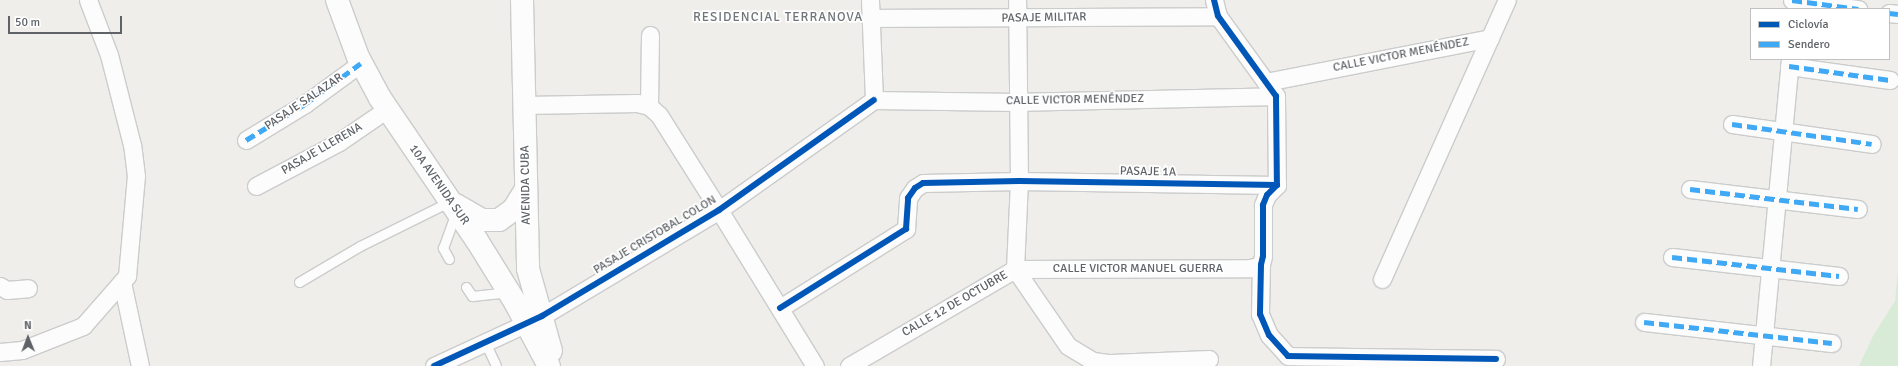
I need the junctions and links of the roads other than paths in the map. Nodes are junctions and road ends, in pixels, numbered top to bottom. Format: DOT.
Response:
graph roads {
  1 [pos="88,0"];
  2 [pos="338,0"];
  3 [pos="522,0"];
  4 [pos="870,0"];
  5 [pos="1017,0"];
  6 [pos="1508,0"];
  7 [pos="1792,0"];
  8 [pos="1795,0"];
  9 [pos="1216,8"];
  10 [pos="1851,8"];
  11 [pos="870,18"];
  12 [pos="1017,18"];
  13 [pos="650,35"];
  14 [pos="1490,38"];
  15 [pos="1789,62"];
  16 [pos="361,63"];
  17 [pos="1890,80"];
  18 [pos="1266,82"];
  19 [pos="1276,96"];
  20 [pos="874,100"];
  21 [pos="1017,102"];
  22 [pos="524,105"];
  23 [pos="649,106"];
  24 [pos="387,109"];
  25 [pos="1732,124"];
  26 [pos="1783,132"];
  27 [pos="246,140"];
  28 [pos="1872,144"];
  29 [pos="1018,181"];
  30 [pos="1277,185"];
  31 [pos="256,186"];
  32 [pos="526,189"];
  33 [pos="1690,190"];
  34 [pos="1776,199"];
  35 [pos="454,205"];
  36 [pos="1858,209"];
  37 [pos="720,210"];
  38 [pos="1672,257"];
  39 [pos="449,259"];
  40 [pos="1261,265"];
  41 [pos="1015,269"];
  42 [pos="1770,269"];
  43 [pos="1839,276"];
  44 [pos="1382,279"];
  45 [pos="122,282"];
  46 [pos="299,282"];
  47 [pos="0,286"];
  48 [pos="28,288"];
  49 [pos="466,288"];
  50 [pos="509,292"];
  51 [pos="780,308"];
  52 [pos="534,319"];
  53 [pos="1644,322"];
  54 [pos="1764,335"];
  55 [pos="485,342"];
  56 [pos="1832,343"];
  57 [pos="0,352"];
  58 [pos="1209,359"];
  59 [pos="1496,359"];
  60 [pos="1451,362"];
  61 [pos="140,366"];
  62 [pos="434,366"];
  63 [pos="496,366"];
  64 [pos="549,366"];
  65 [pos="553,366"];
  66 [pos="815,366"];
  67 [pos="849,366"];
  68 [pos="1761,366"];
  1 -- 45 [label="street"];
  2 -- 16 [label="main road, 10A AVENIDA SUR"];
  3 -- 22 [label="main road, AVENIDA CUBA"];
  4 -- 11 [label="street"];
  5 -- 12 [label="street, CALLE 12 DE OCTUBRE"];
  6 -- 14 [label="street"];
  7 -- 8 [label="street"];
  8 -- 10 [label="street"];
  9 -- 12 [label="street, PASAJE MILITAR"];
  9 -- 18 [label="street"];
  11 -- 12 [label="street, PASAJE MILITAR"];
  11 -- 20 [label="street"];
  12 -- 21 [label="street, CALLE 12 DE OCTUBRE"];
  13 -- 23 [label="street"];
  14 -- 18 [label="street, CALLE VICTOR MENÉNDEZ"];
  14 -- 44 [label="street"];
  15 -- 17 [label="street"];
  15 -- 26 [label="street"];
  16 -- 24 [label="main road, 10A AVENIDA SUR"];
  16 -- 27 [label="street, PASAJE SALAZAR"];
  18 -- 19 [label="street"];
  19 -- 21 [label="street, CALLE VICTOR MENÉNDEZ"];
  19 -- 30 [label="street"];
  20 -- 21 [label="street, CALLE VICTOR MENÉNDEZ"];
  20 -- 37 [label="street, PASAJE CRISTOBAL COLON"];
  21 -- 29 [label="street, CALLE 12 DE OCTUBRE"];
  22 -- 23 [label="street"];
  22 -- 32 [label="main road, AVENIDA CUBA"];
  23 -- 37 [label="street"];
  24 -- 31 [label="street, PASAJE LLERENA"];
  24 -- 35 [label="main road, 10A AVENIDA SUR"];
  25 -- 26 [label="street"];
  26 -- 28 [label="street"];
  26 -- 34 [label="street"];
  29 -- 30 [label="street, PASAJE 1A"];
  29 -- 41 [label="street, CALLE 12 DE OCTUBRE"];
  29 -- 51 [label="street, PASAJE 1A"];
  30 -- 40 [label="street"];
  32 -- 35 [label="main road"];
  32 -- 52 [label="main road, AVENIDA CUBA"];
  33 -- 34 [label="street"];
  34 -- 36 [label="street"];
  34 -- 42 [label="street"];
  35 -- 39 [label="lane"];
  35 -- 46 [label="lane"];
  35 -- 50 [label="main road, 10A AVENIDA SUR"];
  37 -- 51 [label="street"];
  37 -- 52 [label="street, PASAJE CRISTOBAL COLON"];
  38 -- 42 [label="street"];
  40 -- 41 [label="street, CALLE VICTOR MANUEL GUERRA"];
  40 -- 60 [label="street"];
  41 -- 58 [label="street"];
  41 -- 67 [label="street, CALLE 12 DE OCTUBRE"];
  42 -- 43 [label="street"];
  42 -- 54 [label="street"];
  45 -- 57 [label="street"];
  45 -- 61 [label="street"];
  47 -- 48 [label="street"];
  49 -- 50 [label="lane"];
  50 -- 52 [label="main road, 10A AVENIDA SUR"];
  51 -- 66 [label="street"];
  52 -- 55 [label="street, PASAJE CRISTOBAL COLON"];
  52 -- 64 [label="main road, 10A AVENIDA SUR"];
  52 -- 65 [label="main road, AVENIDA CUBA"];
  53 -- 54 [label="street"];
  54 -- 56 [label="street"];
  54 -- 68 [label="street"];
  55 -- 62 [label="street, PASAJE CRISTOBAL COLON"];
  55 -- 63 [label="lane"];
  59 -- 60 [label="street"];
}
